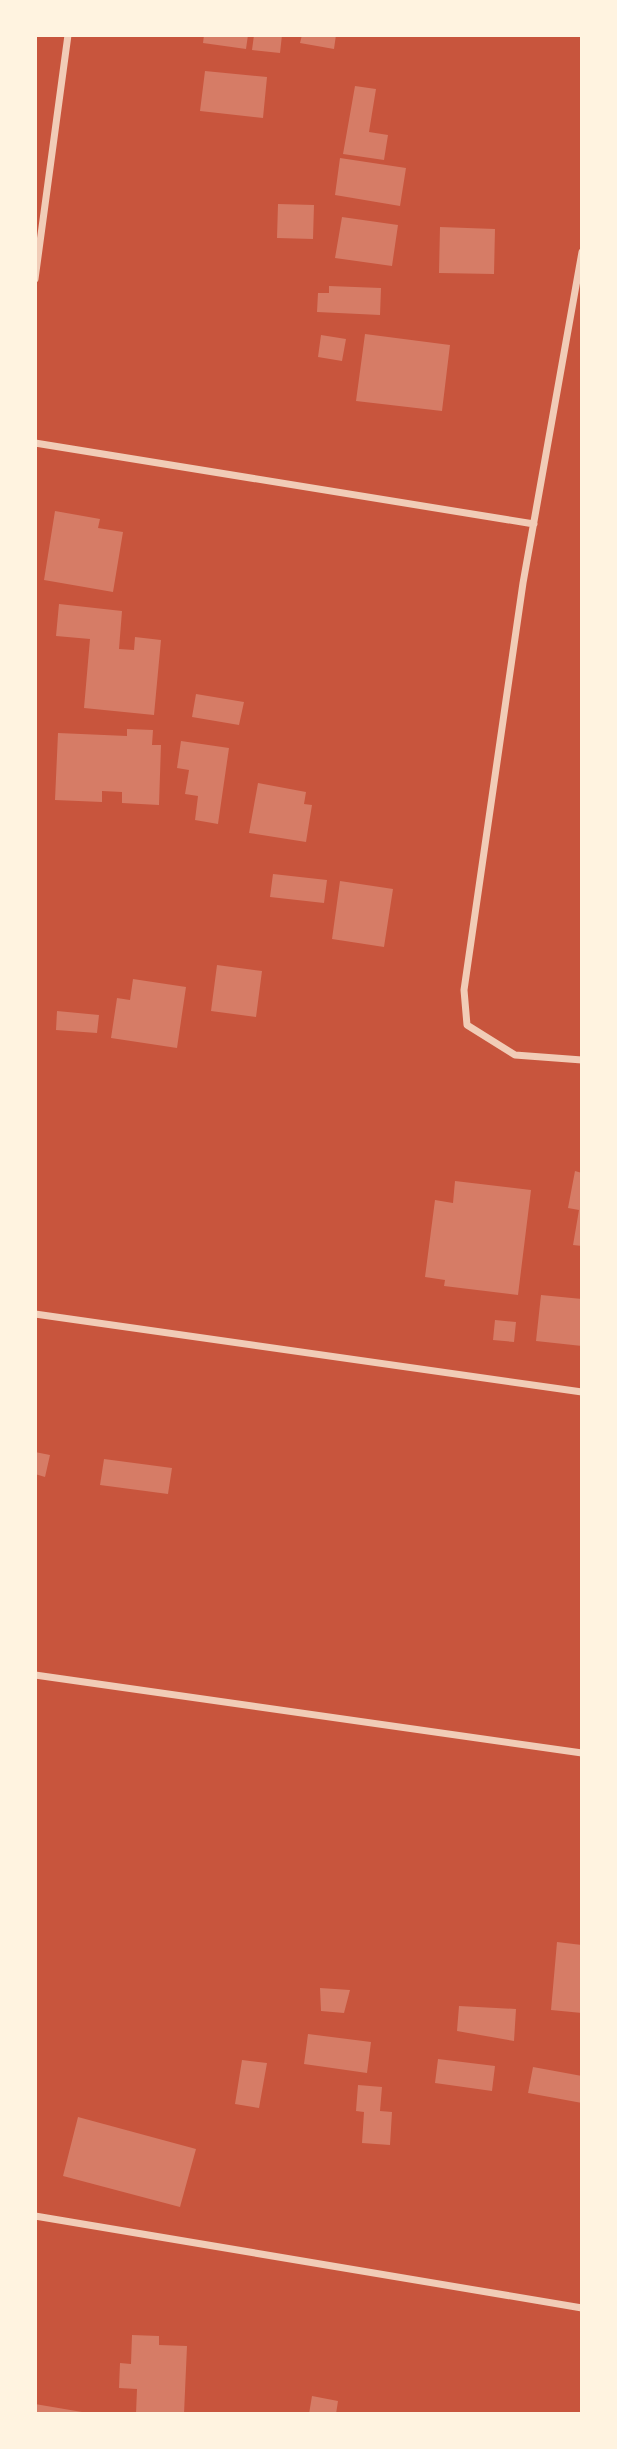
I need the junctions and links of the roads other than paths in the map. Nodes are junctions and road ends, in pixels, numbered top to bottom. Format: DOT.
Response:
graph roads {
  1 [pos="68,35"];
  2 [pos="582,252"];
  3 [pos="35,279"];
  4 [pos="35,443"];
  5 [pos="534,524"];
  6 [pos="582,1060"];
  7 [pos="35,1314"];
  8 [pos="582,1392"];
  9 [pos="35,1675"];
  10 [pos="582,1753"];
  11 [pos="35,2216"];
  12 [pos="582,2308"];
  1 -- 3 [label="street"];
  2 -- 5 [label="street"];
  4 -- 5 [label="street"];
  5 -- 6 [label="street"];
  7 -- 8 [label="street"];
  9 -- 10 [label="street"];
  11 -- 12 [label="street"];
}
